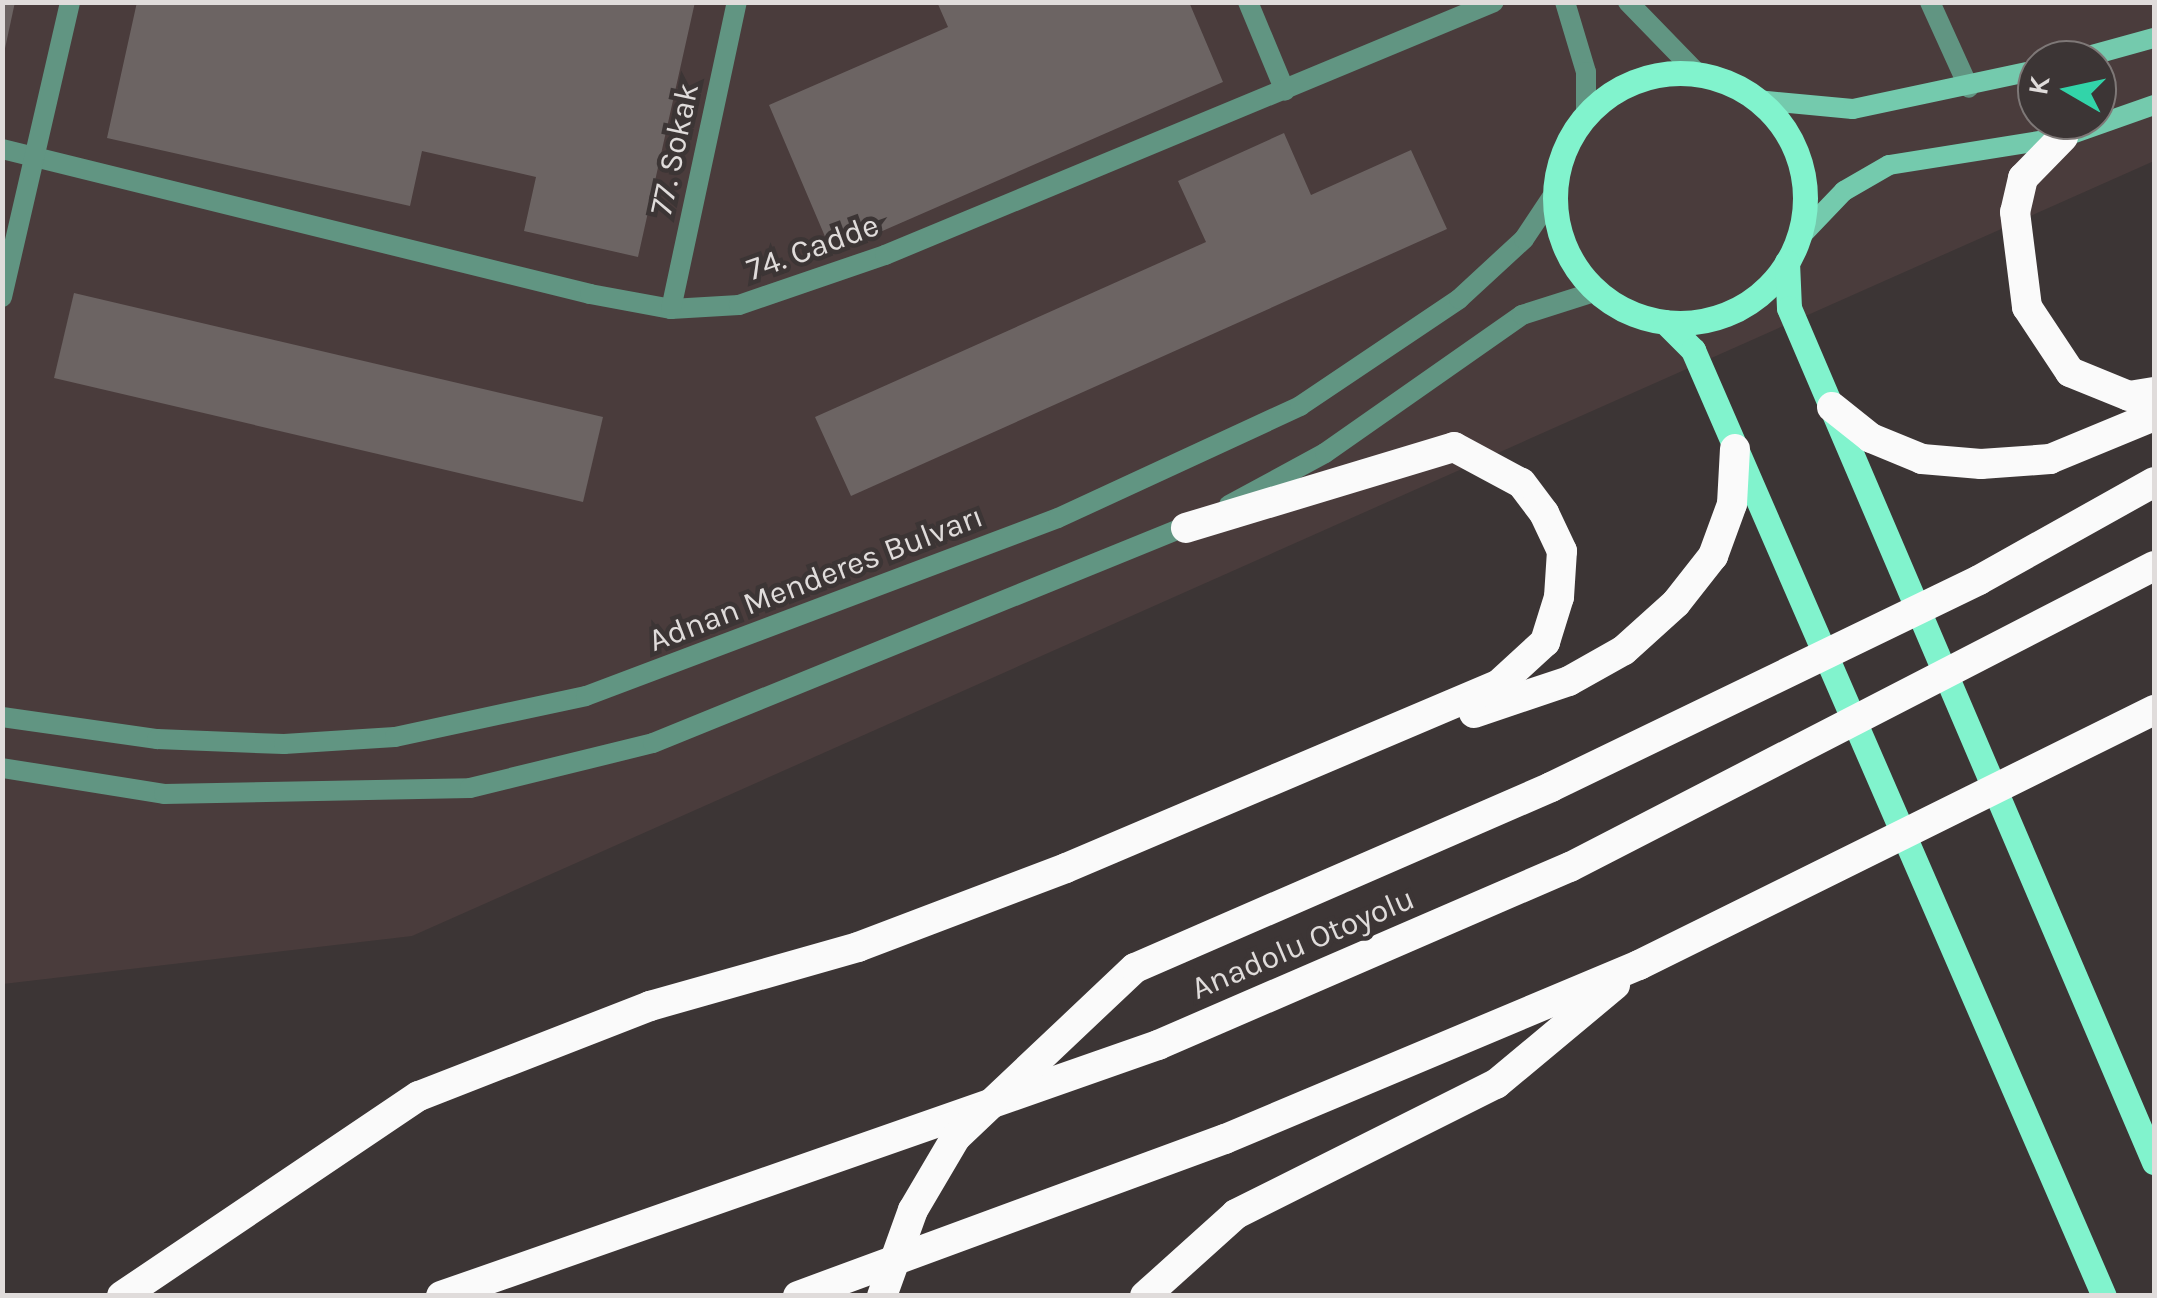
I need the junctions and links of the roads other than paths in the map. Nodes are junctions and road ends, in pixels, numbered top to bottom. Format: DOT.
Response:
graph roads {
  1 [pos="70,2"];
  2 [pos="738,2"];
  3 [pos="1248,2"];
  4 [pos="1494,2"];
  5 [pos="1566,2"];
  6 [pos="1628,2"];
  7 [pos="1930,2"];
  8 [pos="2154,38"];
  9 [pos="2117,48"];
  10 [pos="1698,74"];
  11 [pos="2017,75"];
  12 [pos="1969,88"];
  13 [pos="1285,91"];
  14 [pos="1757,100"];
  15 [pos="2154,106"];
  16 [pos="1586,116"];
  17 [pos="2117,119"];
  18 [pos="2044,140"];
  19 [pos="2060,140"];
  20 [pos="2,149"];
  21 [pos="34,156"];
  22 [pos="1552,197"];
  23 [pos="1792,251"];
  24 [pos="1597,291"];
  25 [pos="2,298"];
  26 [pos="670,309"];
  27 [pos="1665,322"];
  28 [pos="2154,392"];
  29 [pos="1832,407"];
  30 [pos="2154,416"];
  31 [pos="1736,448"];
  32 [pos="2154,482"];
  33 [pos="1186,528"];
  34 [pos="2154,566"];
  35 [pos="2154,710"];
  36 [pos="2,718"];
  37 [pos="1369,734"];
  38 [pos="2,768"];
  39 [pos="1639,965"];
  40 [pos="2154,1162"];
  41 [pos="122,1296"];
  42 [pos="442,1296"];
  43 [pos="798,1296"];
  44 [pos="882,1296"];
  45 [pos="1146,1296"];
  46 [pos="2104,1296"];
  1 -- 21 [label="street"];
  2 -- 26 [label="street, 77. Sokak"];
  3 -- 13 [label="street"];
  4 -- 13 [label="street, 74. Cadde"];
  5 -- 16 [label="street"];
  6 -- 10 [label="street"];
  7 -- 12 [label="street"];
  8 -- 9 [label="main road"];
  10 -- 14 [label="main road"];
  10 -- 16 [label="main road"];
  11 -- 12 [label="main road"];
  12 -- 14 [label="main road"];
  13 -- 26 [label="street, 74. Cadde"];
  14 -- 23 [label="main road"];
  15 -- 17 [label="main road"];
  16 -- 22 [label="main road"];
  18 -- 23 [label="main road"];
  19 -- 28 [label="highway"];
  20 -- 21 [label="street, 74. Cadde"];
  21 -- 25 [label="street"];
  21 -- 26 [label="street, 74. Cadde"];
  22 -- 24 [label="main road"];
  22 -- 36 [label="street, Adnan Menderes Bulvarı"];
  23 -- 27 [label="main road"];
  23 -- 29 [label="main road"];
  24 -- 27 [label="main road"];
  24 -- 33 [label="street"];
  27 -- 31 [label="main road"];
  29 -- 30 [label="highway"];
  29 -- 40 [label="main road"];
  31 -- 37 [label="highway"];
  31 -- 46 [label="main road"];
  32 -- 44 [label="highway"];
  33 -- 37 [label="highway"];
  33 -- 38 [label="street"];
  34 -- 42 [label="highway, Anadolu Otoyolu"];
  35 -- 39 [label="highway"];
  37 -- 41 [label="highway"];
  39 -- 43 [label="highway"];
  39 -- 45 [label="highway"];
}
